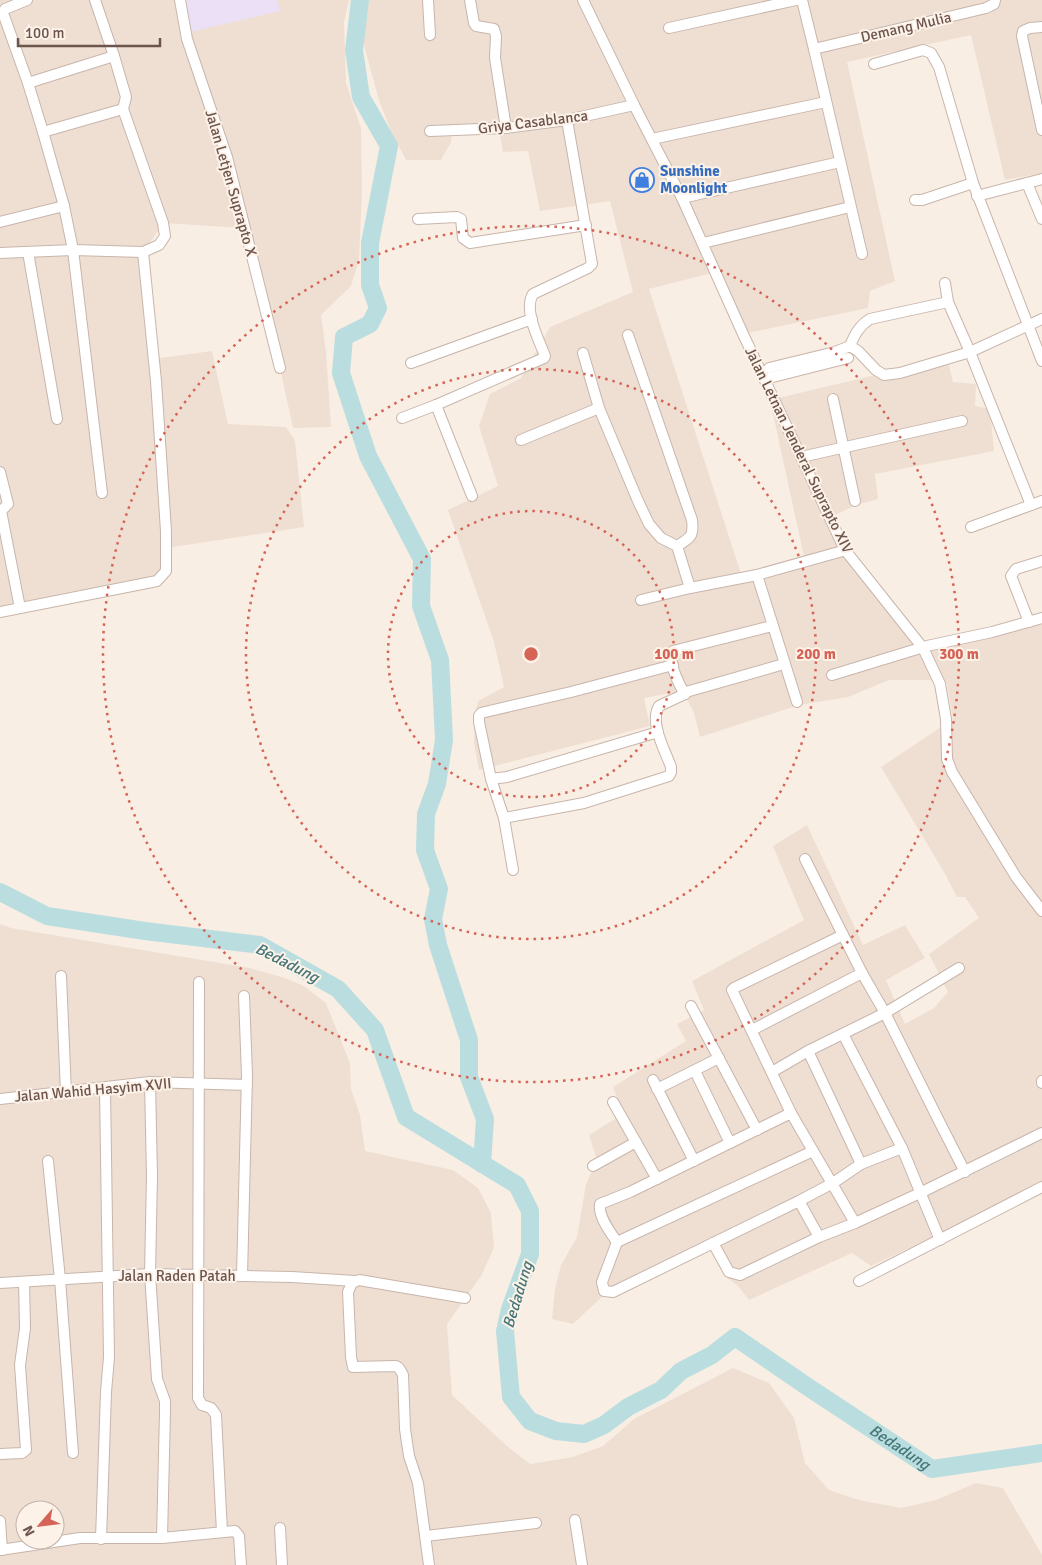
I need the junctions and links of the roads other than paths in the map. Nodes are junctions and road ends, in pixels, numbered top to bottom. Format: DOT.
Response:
graph roads {
  1 [pos="27,0"];
  2 [pos="95,0"];
  3 [pos="180,0"];
  4 [pos="428,0"];
  5 [pos="470,0"];
  6 [pos="583,0"];
  7 [pos="796,0"];
  8 [pos="802,0"];
  9 [pos="995,0"];
  10 [pos="1042,26"];
  11 [pos="669,28"];
  12 [pos="430,34"];
  13 [pos="814,49"];
  14 [pos="114,56"];
  15 [pos="874,64"];
  16 [pos="28,84"];
  17 [pos="826,102"];
  18 [pos="634,105"];
  19 [pos="123,109"];
  20 [pos="566,120"];
  21 [pos="506,128"];
  22 [pos="1042,130"];
  23 [pos="430,131"];
  24 [pos="43,132"];
  25 [pos="652,140"];
  26 [pos="840,162"];
  27 [pos="1042,179"];
  28 [pos="974,183"];
  29 [pos="1027,183"];
  30 [pos="977,196"];
  31 [pos="682,198"];
  32 [pos="915,200"];
  33 [pos="64,206"];
  34 [pos="850,207"];
  35 [pos="418,219"];
  36 [pos="1042,219"];
  37 [pos="0,220"];
  38 [pos="586,224"];
  39 [pos="704,243"];
  40 [pos="73,250"];
  41 [pos="28,252"];
  42 [pos="143,252"];
  43 [pos="0,254"];
  44 [pos="862,254"];
  45 [pos="945,283"];
  46 [pos="948,302"];
  47 [pos="532,319"];
  48 [pos="1042,319"];
  49 [pos="1027,325"];
  50 [pos="628,335"];
  51 [pos="850,346"];
  52 [pos="970,352"];
  53 [pos="583,353"];
  54 [pos="848,358"];
  55 [pos="1042,361"];
  56 [pos="411,363"];
  57 [pos="280,368"];
  58 [pos="769,368"];
  59 [pos="765,379"];
  60 [pos="833,399"];
  61 [pos="436,405"];
  62 [pos="599,408"];
  63 [pos="402,418"];
  64 [pos="57,419"];
  65 [pos="962,421"];
  66 [pos="521,440"];
  67 [pos="843,447"];
  68 [pos="801,457"];
  69 [pos="0,472"];
  70 [pos="102,493"];
  71 [pos="472,496"];
  72 [pos="855,501"];
  73 [pos="1042,501"];
  74 [pos="1031,505"];
  75 [pos="971,527"];
  76 [pos="677,546"];
  77 [pos="845,550"];
  78 [pos="1042,561"];
  79 [pos="757,575"];
  80 [pos="690,588"];
  81 [pos="641,600"];
  82 [pos="20,608"];
  83 [pos="0,612"];
  84 [pos="1042,618"];
  85 [pos="1029,622"];
  86 [pos="772,626"];
  87 [pos="922,648"];
  88 [pos="784,664"];
  89 [pos="673,665"];
  90 [pos="832,675"];
  91 [pos="685,694"];
  92 [pos="797,702"];
  93 [pos="658,732"];
  94 [pos="492,779"];
  95 [pos="504,818"];
  96 [pos="805,859"];
  97 [pos="513,870"];
  98 [pos="1042,911"];
  99 [pos="843,936"];
  100 [pos="959,968"];
  101 [pos="862,973"];
  102 [pos="60,976"];
  103 [pos="199,982"];
  104 [pos="244,996"];
  105 [pos="691,1006"];
  106 [pos="885,1012"];
  107 [pos="752,1030"];
  108 [pos="844,1034"];
  109 [pos="808,1051"];
  110 [pos="719,1058"];
  111 [pos="695,1071"];
  112 [pos="772,1072"];
  113 [pos="150,1082"];
  114 [pos="198,1083"];
  115 [pos="246,1085"];
  116 [pos="105,1088"];
  117 [pos="66,1093"];
  118 [pos="0,1099"];
  119 [pos="613,1102"];
  120 [pos="792,1113"];
  121 [pos="757,1130"];
  122 [pos="1042,1133"];
  123 [pos="636,1142"];
  124 [pos="730,1143"];
  125 [pos="902,1148"];
  126 [pos="813,1151"];
  127 [pos="48,1161"];
  128 [pos="694,1161"];
  129 [pos="861,1164"];
  130 [pos="593,1166"];
  131 [pos="965,1172"];
  132 [pos="657,1179"];
  133 [pos="833,1183"];
  134 [pos="1042,1187"];
  135 [pos="920,1193"];
  136 [pos="799,1201"];
  137 [pos="855,1223"];
  138 [pos="819,1237"];
  139 [pos="940,1240"];
  140 [pos="616,1242"];
  141 [pos="713,1243"];
  142 [pos="150,1274"];
  143 [pos="199,1274"];
  144 [pos="109,1276"];
  145 [pos="242,1276"];
  146 [pos="60,1279"];
  147 [pos="858,1280"];
  148 [pos="355,1281"];
  149 [pos="24,1282"];
  150 [pos="0,1283"];
  151 [pos="465,1298"];
  152 [pos="73,1453"];
  153 [pos="0,1454"];
  154 [pos="575,1520"];
  155 [pos="0,1521"];
  156 [pos="536,1522"];
  157 [pos="280,1528"];
  158 [pos="222,1532"];
  159 [pos="426,1536"];
  160 [pos="162,1538"];
  161 [pos="101,1539"];
  162 [pos="1,1550"];
  163 [pos="241,1565"];
  164 [pos="282,1565"];
  165 [pos="429,1565"];
  166 [pos="582,1565"];
  1 -- 16 [label="street"];
  2 -- 14 [label="street"];
  3 -- 57 [label="street, Jalan Letjen Suprapto X"];
  4 -- 12 [label="street"];
  5 -- 21 [label="street"];
  6 -- 18 [label="street, Jalan Letnan Jenderal Suprapto XIV"];
  7 -- 11 [label="street"];
  8 -- 13 [label="street"];
  9 -- 13 [label="street, Demang Mulia"];
  10 -- 22 [label="street"];
  13 -- 17 [label="street"];
  14 -- 16 [label="street"];
  14 -- 19 [label="street"];
  15 -- 28 [label="street"];
  16 -- 24 [label="street"];
  17 -- 25 [label="street"];
  17 -- 26 [label="street"];
  18 -- 20 [label="street, Griya Casablanca"];
  18 -- 25 [label="street, Jalan Letnan Jenderal Suprapto XIV"];
  19 -- 24 [label="street"];
  19 -- 42 [label="street"];
  20 -- 21 [label="street, Griya Casablanca"];
  20 -- 38 [label="street"];
  21 -- 23 [label="street, Griya Casablanca"];
  24 -- 33 [label="street"];
  25 -- 31 [label="street, Jalan Letnan Jenderal Suprapto XIV"];
  26 -- 31 [label="street"];
  26 -- 34 [label="street"];
  27 -- 29 [label="street"];
  28 -- 30 [label="street"];
  28 -- 32 [label="street"];
  29 -- 30 [label="street"];
  29 -- 36 [label="street"];
  30 -- 49 [label="street"];
  31 -- 39 [label="street, Jalan Letnan Jenderal Suprapto XIV"];
  33 -- 37 [label="street"];
  33 -- 40 [label="street"];
  34 -- 39 [label="street"];
  34 -- 44 [label="street"];
  35 -- 38 [label="street"];
  38 -- 47 [label="street"];
  39 -- 59 [label="street, Jalan Letnan Jenderal Suprapto XIV"];
  40 -- 41 [label="street"];
  40 -- 42 [label="street"];
  40 -- 70 [label="street"];
  41 -- 43 [label="street"];
  41 -- 64 [label="street"];
  42 -- 82 [label="street"];
  45 -- 46 [label="street"];
  46 -- 51 [label="street"];
  46 -- 52 [label="street"];
  47 -- 56 [label="street"];
  47 -- 61 [label="street"];
  48 -- 49 [label="street"];
  49 -- 52 [label="street"];
  49 -- 55 [label="street"];
  50 -- 76 [label="street"];
  51 -- 52 [label="street"];
  51 -- 58 [label="street"];
  52 -- 74 [label="street"];
  53 -- 62 [label="street"];
  54 -- 59 [label="street"];
  59 -- 68 [label="street, Jalan Letnan Jenderal Suprapto XIV"];
  60 -- 67 [label="street"];
  61 -- 63 [label="street"];
  61 -- 71 [label="street"];
  62 -- 66 [label="street"];
  62 -- 76 [label="street"];
  65 -- 67 [label="street"];
  67 -- 68 [label="street"];
  67 -- 72 [label="street"];
  68 -- 77 [label="street, Jalan Letnan Jenderal Suprapto XIV"];
  69 -- 82 [label="street"];
  73 -- 74 [label="street"];
  74 -- 75 [label="street"];
  76 -- 80 [label="street"];
  77 -- 79 [label="street"];
  77 -- 87 [label="street, Jalan Letnan Jenderal Suprapto XIV"];
  78 -- 85 [label="street"];
  79 -- 80 [label="street"];
  79 -- 86 [label="street"];
  80 -- 81 [label="street"];
  82 -- 83 [label="street"];
  84 -- 85 [label="street"];
  85 -- 87 [label="street"];
  86 -- 88 [label="street"];
  86 -- 89 [label="street"];
  87 -- 90 [label="street"];
  87 -- 98 [label="street, Jalan Letnan Jenderal Suprapto XIV"];
  88 -- 91 [label="street"];
  88 -- 92 [label="street"];
  89 -- 91 [label="street"];
  89 -- 94 [label="street"];
  91 -- 93 [label="street"];
  93 -- 94 [label="street"];
  93 -- 95 [label="street"];
  94 -- 95 [label="street"];
  95 -- 97 [label="street"];
  96 -- 99 [label="street"];
  99 -- 101 [label="street"];
  99 -- 107 [label="street"];
  100 -- 106 [label="street"];
  101 -- 106 [label="street"];
  101 -- 107 [label="street"];
  102 -- 117 [label="street"];
  103 -- 114 [label="street"];
  104 -- 115 [label="street"];
  105 -- 110 [label="street"];
  106 -- 108 [label="street"];
  106 -- 131 [label="street"];
  107 -- 112 [label="street"];
  108 -- 109 [label="street"];
  108 -- 125 [label="street"];
  109 -- 112 [label="street"];
  109 -- 129 [label="street"];
  110 -- 111 [label="street"];
  110 -- 121 [label="street"];
  111 -- 124 [label="street"];
  111 -- 128 [label="street"];
  112 -- 120 [label="street"];
  113 -- 114 [label="street, Jalan Wahid Hasyim XVII"];
  113 -- 116 [label="street, Jalan Wahid Hasyim XVII"];
  113 -- 142 [label="street"];
  114 -- 115 [label="street, Jalan Wahid Hasyim XVII"];
  114 -- 143 [label="street"];
  115 -- 145 [label="street"];
  116 -- 117 [label="street, Jalan Wahid Hasyim XVII"];
  116 -- 144 [label="street"];
  117 -- 118 [label="street, Jalan Wahid Hasyim XVII"];
  119 -- 123 [label="street"];
  120 -- 121 [label="street"];
  120 -- 126 [label="street"];
  121 -- 124 [label="street"];
  122 -- 131 [label="street"];
  123 -- 130 [label="street"];
  123 -- 132 [label="street"];
  124 -- 128 [label="street"];
  125 -- 129 [label="street"];
  125 -- 135 [label="street"];
  126 -- 133 [label="street"];
  126 -- 140 [label="street"];
  127 -- 146 [label="street"];
  128 -- 132 [label="street"];
  129 -- 133 [label="street"];
  131 -- 135 [label="street"];
  132 -- 140 [label="street"];
  133 -- 136 [label="street"];
  133 -- 137 [label="street"];
  134 -- 139 [label="street"];
  135 -- 137 [label="street"];
  135 -- 139 [label="street"];
  136 -- 138 [label="street"];
  136 -- 141 [label="street"];
  137 -- 138 [label="street"];
  138 -- 141 [label="street"];
  139 -- 147 [label="street"];
  140 -- 141 [label="street"];
  142 -- 143 [label="street, Jalan Raden Patah"];
  142 -- 144 [label="street, Jalan Raden Patah"];
  142 -- 160 [label="street"];
  143 -- 145 [label="street, Jalan Raden Patah"];
  143 -- 158 [label="street"];
  144 -- 146 [label="street, Jalan Raden Patah"];
  144 -- 161 [label="street"];
  145 -- 148 [label="street, Jalan Raden Patah"];
  146 -- 149 [label="street, Jalan Raden Patah"];
  146 -- 152 [label="street"];
  148 -- 151 [label="street, Jalan Raden Patah"];
  148 -- 159 [label="street"];
  149 -- 150 [label="street, Jalan Raden Patah"];
  149 -- 153 [label="street"];
  154 -- 166 [label="street"];
  155 -- 162 [label="street"];
  156 -- 159 [label="street"];
  157 -- 164 [label="street"];
  158 -- 160 [label="street"];
  158 -- 163 [label="street"];
  159 -- 165 [label="street"];
  160 -- 161 [label="street"];
  161 -- 162 [label="street"];
}
